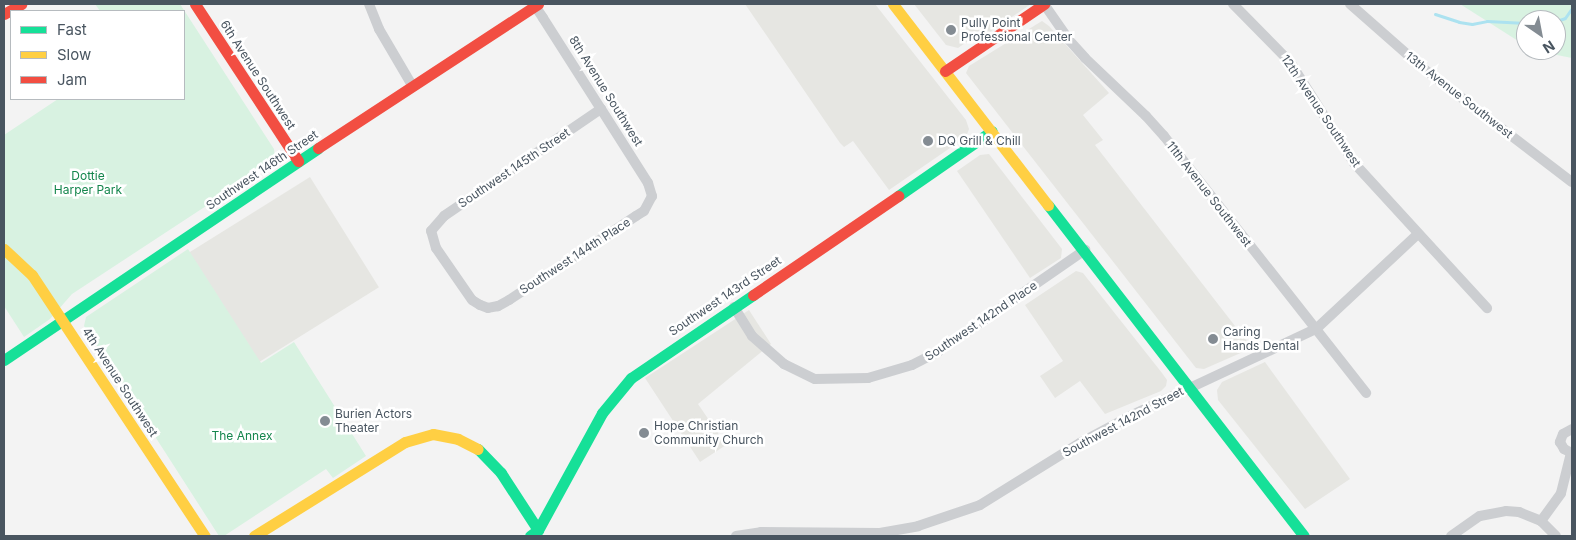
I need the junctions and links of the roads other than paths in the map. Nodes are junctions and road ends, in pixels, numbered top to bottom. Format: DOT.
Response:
graph roads {
  1 [pos="194,4"];
  2 [pos="369,4"];
  3 [pos="536,4"];
  4 [pos="893,4"];
  5 [pos="1044,4"];
  6 [pos="1234,4"];
  7 [pos="1350,4"];
  8 [pos="945,71"];
  9 [pos="413,87"];
  10 [pos="601,109"];
  11 [pos="992,131"];
  12 [pos="298,161"];
  13 [pos="1572,182"];
  14 [pos="652,193"];
  15 [pos="1418,234"];
  16 [pos="4,249"];
  17 [pos="1085,250"];
  18 [pos="734,307"];
  19 [pos="488,308"];
  20 [pos="1488,308"];
  21 [pos="64,321"];
  22 [pos="1316,329"];
  23 [pos="4,360"];
  24 [pos="1190,387"];
  25 [pos="1366,393"];
  26 [pos="1572,429"];
  27 [pos="1572,453"];
  28 [pos="1541,521"];
  29 [pos="537,534"];
  30 [pos="205,536"];
  31 [pos="254,536"];
  32 [pos="736,536"];
  33 [pos="1304,536"];
  34 [pos="1451,536"];
  35 [pos="1556,536"];
  1 -- 12 [label="street, 6th Avenue Southwest"];
  2 -- 9 [label="street"];
  3 -- 9 [label="street, Southwest 146th Street"];
  3 -- 10 [label="street, 8th Avenue Southwest"];
  4 -- 8 [label="street"];
  5 -- 8 [label="street"];
  5 -- 22 [label="street, 11th Avenue Southwest"];
  6 -- 15 [label="street, 12th Avenue Southwest"];
  7 -- 13 [label="street, 13th Avenue Southwest"];
  8 -- 11 [label="street"];
  9 -- 12 [label="street, Southwest 146th Street"];
  10 -- 14 [label="street, 8th Avenue Southwest"];
  10 -- 19 [label="street, Southwest 145th Street"];
  11 -- 17 [label="street"];
  11 -- 18 [label="street, Southwest 143rd Street"];
  12 -- 21 [label="street, Southwest 146th Street"];
  14 -- 19 [label="street, Southwest 144th Place"];
  15 -- 20 [label="street, 12th Avenue Southwest"];
  15 -- 22 [label="street, Southwest 142nd Street"];
  16 -- 21 [label="street, 4th Avenue Southwest"];
  17 -- 18 [label="street, Southwest 142nd Place"];
  17 -- 24 [label="street"];
  18 -- 29 [label="street, Southwest 143rd Street"];
  21 -- 23 [label="street, Southwest 146th Street"];
  21 -- 30 [label="street, 4th Avenue Southwest"];
  22 -- 24 [label="street, Southwest 142nd Street"];
  22 -- 25 [label="street, 11th Avenue Southwest"];
  24 -- 32 [label="street, Southwest 142nd Street"];
  24 -- 33 [label="street"];
  26 -- 27 [label="street"];
  27 -- 28 [label="street"];
  28 -- 34 [label="street"];
  28 -- 35 [label="street"];
  29 -- 31 [label="street"];
}
